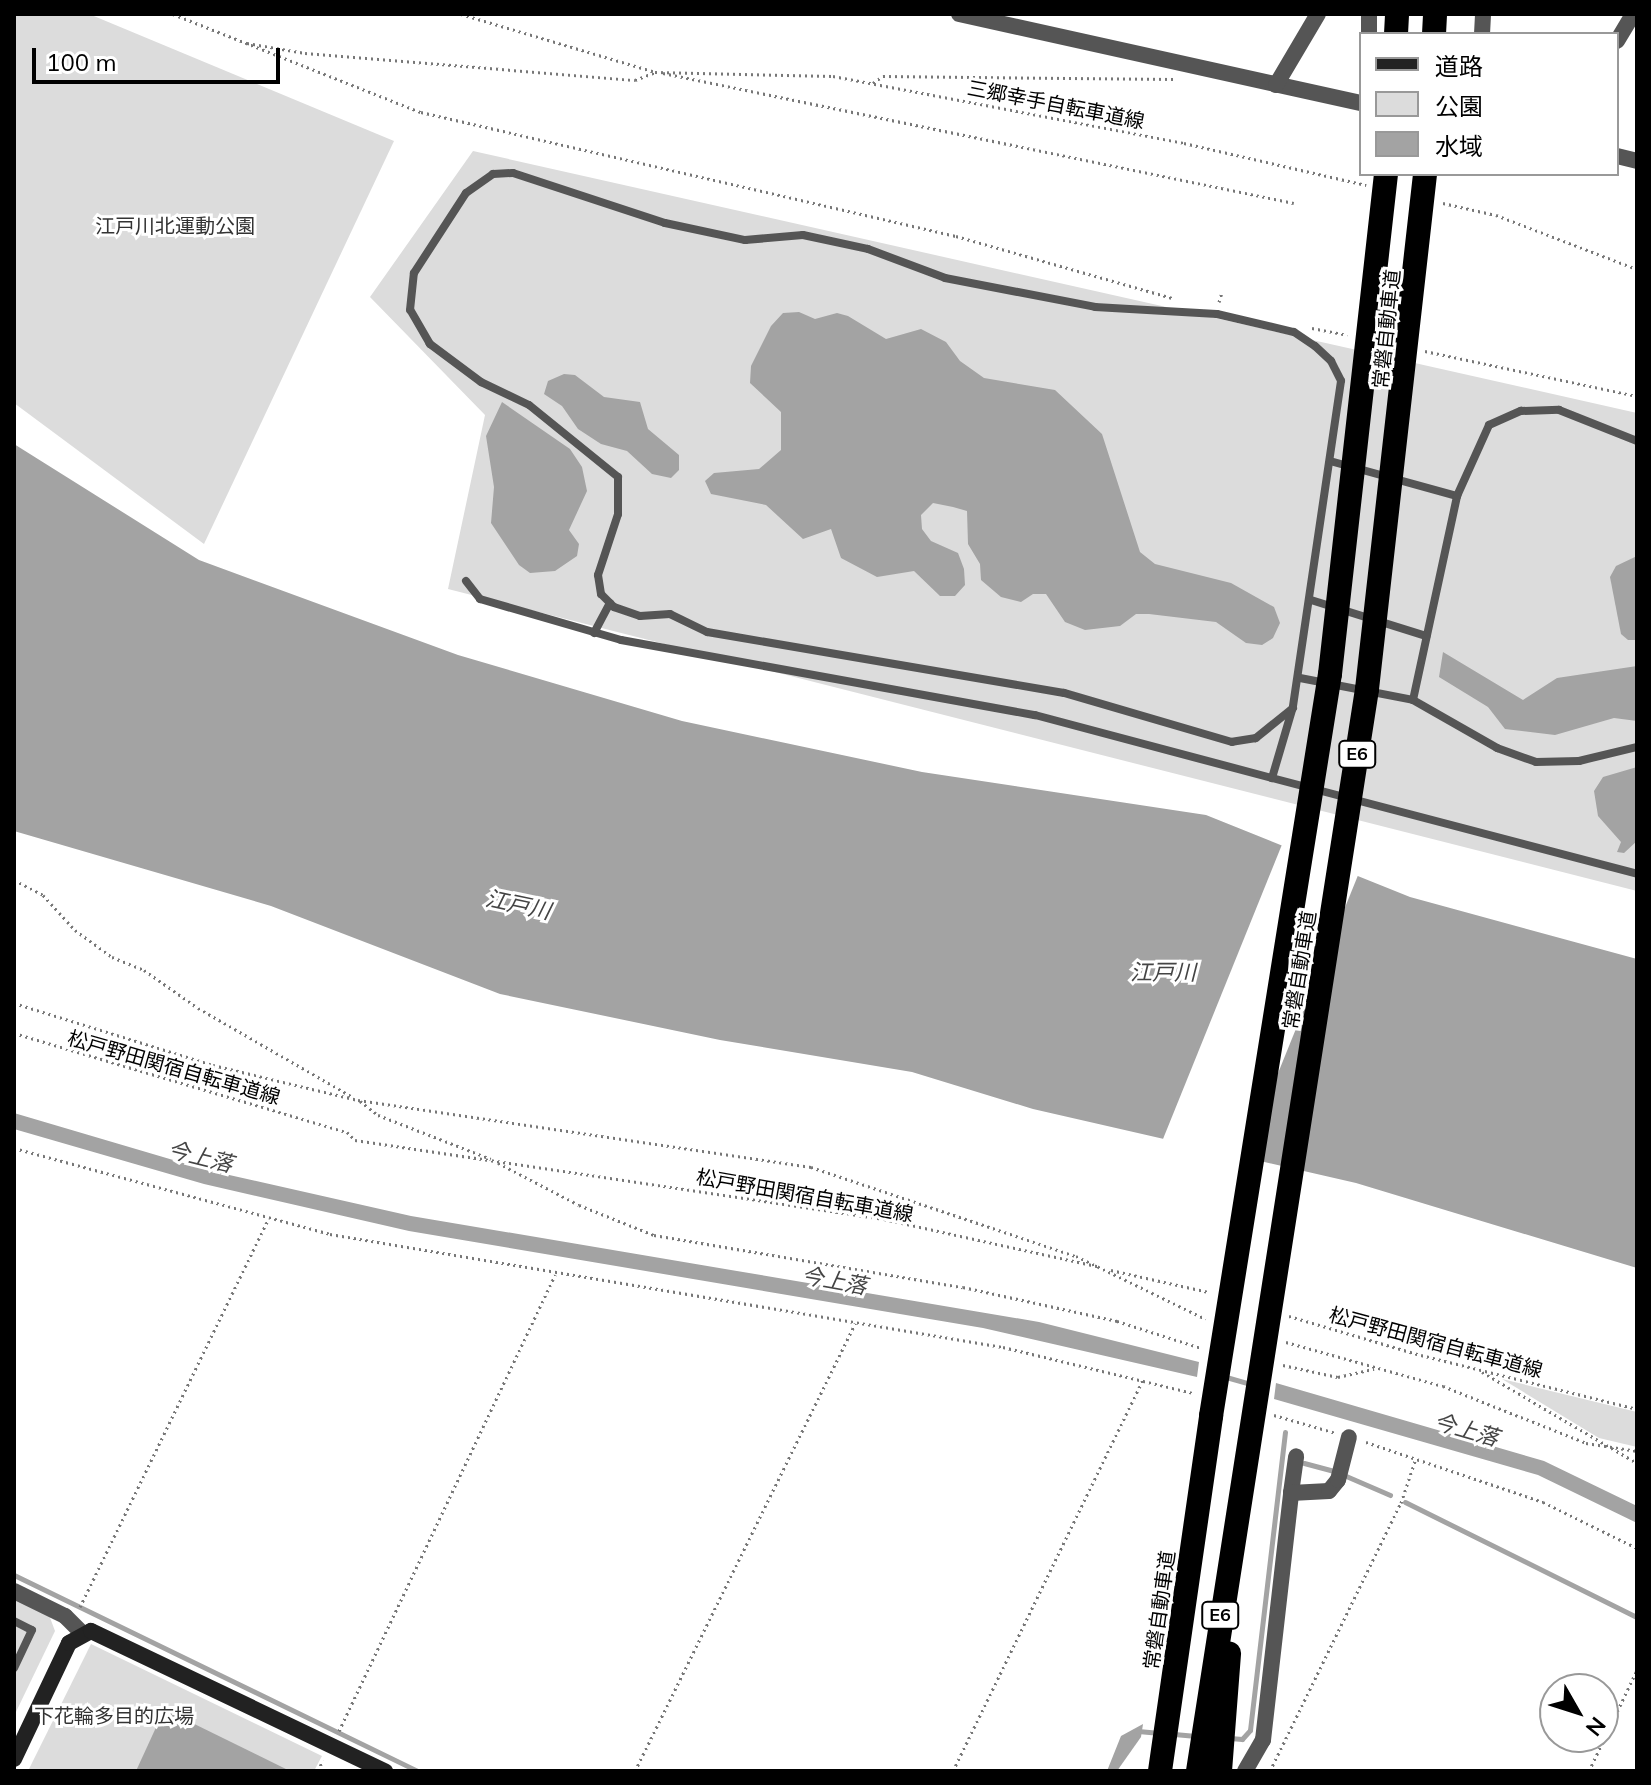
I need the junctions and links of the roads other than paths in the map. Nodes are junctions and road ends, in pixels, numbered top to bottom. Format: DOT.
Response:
graph roads {
  1 [pos="959,14"];
  2 [pos="1318,14"];
  3 [pos="1633,14"];
  4 [pos="1619,38"];
  5 [pos="1276,85"];
  6 [pos="1359,103"];
  7 [pos="1425,176"];
  8 [pos="1382,181"];
  9 [pos="1637,441"];
  10 [pos="1330,461"];
  11 [pos="1457,496"];
  12 [pos="466,581"];
  13 [pos="1311,600"];
  14 [pos="610,603"];
  15 [pos="594,633"];
  16 [pos="1426,636"];
  17 [pos="1300,678"];
  18 [pos="1413,700"];
  19 [pos="1293,708"];
  20 [pos="1637,747"];
  21 [pos="1272,778"];
  22 [pos="1637,874"];
  23 [pos="1349,1437"];
  24 [pos="1296,1456"];
  25 [pos="1243,1459"];
  26 [pos="1291,1493"];
  27 [pos="14,1591"];
  28 [pos="14,1621"];
  29 [pos="81,1632"];
  30 [pos="14,1668"];
  31 [pos="1169,1710"];
  32 [pos="14,1759"];
  33 [pos="385,1771"];
  34 [pos="1153,1771"];
  35 [pos="1160,1771"];
  36 [pos="1198,1771"];
  37 [pos="1220,1771"];
  38 [pos="1245,1771"];
  1 -- 5 [label="street"];
  2 -- 5 [label="street"];
  3 -- 4 [label="street"];
  5 -- 6 [label="street"];
  7 -- 25 [label="highway, 常磐自動車道 / E6"];
  8 -- 31 [label="highway, 常磐自動車道 / E6"];
  9 -- 11 [label="lane"];
  10 -- 11 [label="lane"];
  10 -- 13 [label="lane"];
  10 -- 14 [label="lane"];
  11 -- 16 [label="lane"];
  12 -- 15 [label="lane"];
  13 -- 16 [label="lane"];
  13 -- 17 [label="lane"];
  14 -- 15 [label="lane"];
  14 -- 19 [label="lane"];
  15 -- 21 [label="lane"];
  16 -- 18 [label="lane"];
  17 -- 18 [label="lane"];
  17 -- 19 [label="lane"];
  18 -- 20 [label="lane"];
  19 -- 21 [label="lane"];
  21 -- 22 [label="lane"];
  23 -- 26 [label="street"];
  24 -- 26 [label="street"];
  25 -- 36 [label="highway, 常磐自動車道 / E6"];
  25 -- 37 [label="highway"];
  26 -- 38 [label="street"];
  27 -- 29 [label="street"];
  28 -- 30 [label="lane"];
  29 -- 32 [label="street"];
  29 -- 33 [label="street"];
  31 -- 34 [label="highway"];
  31 -- 35 [label="highway, 常磐自動車道 / E6"];
}
